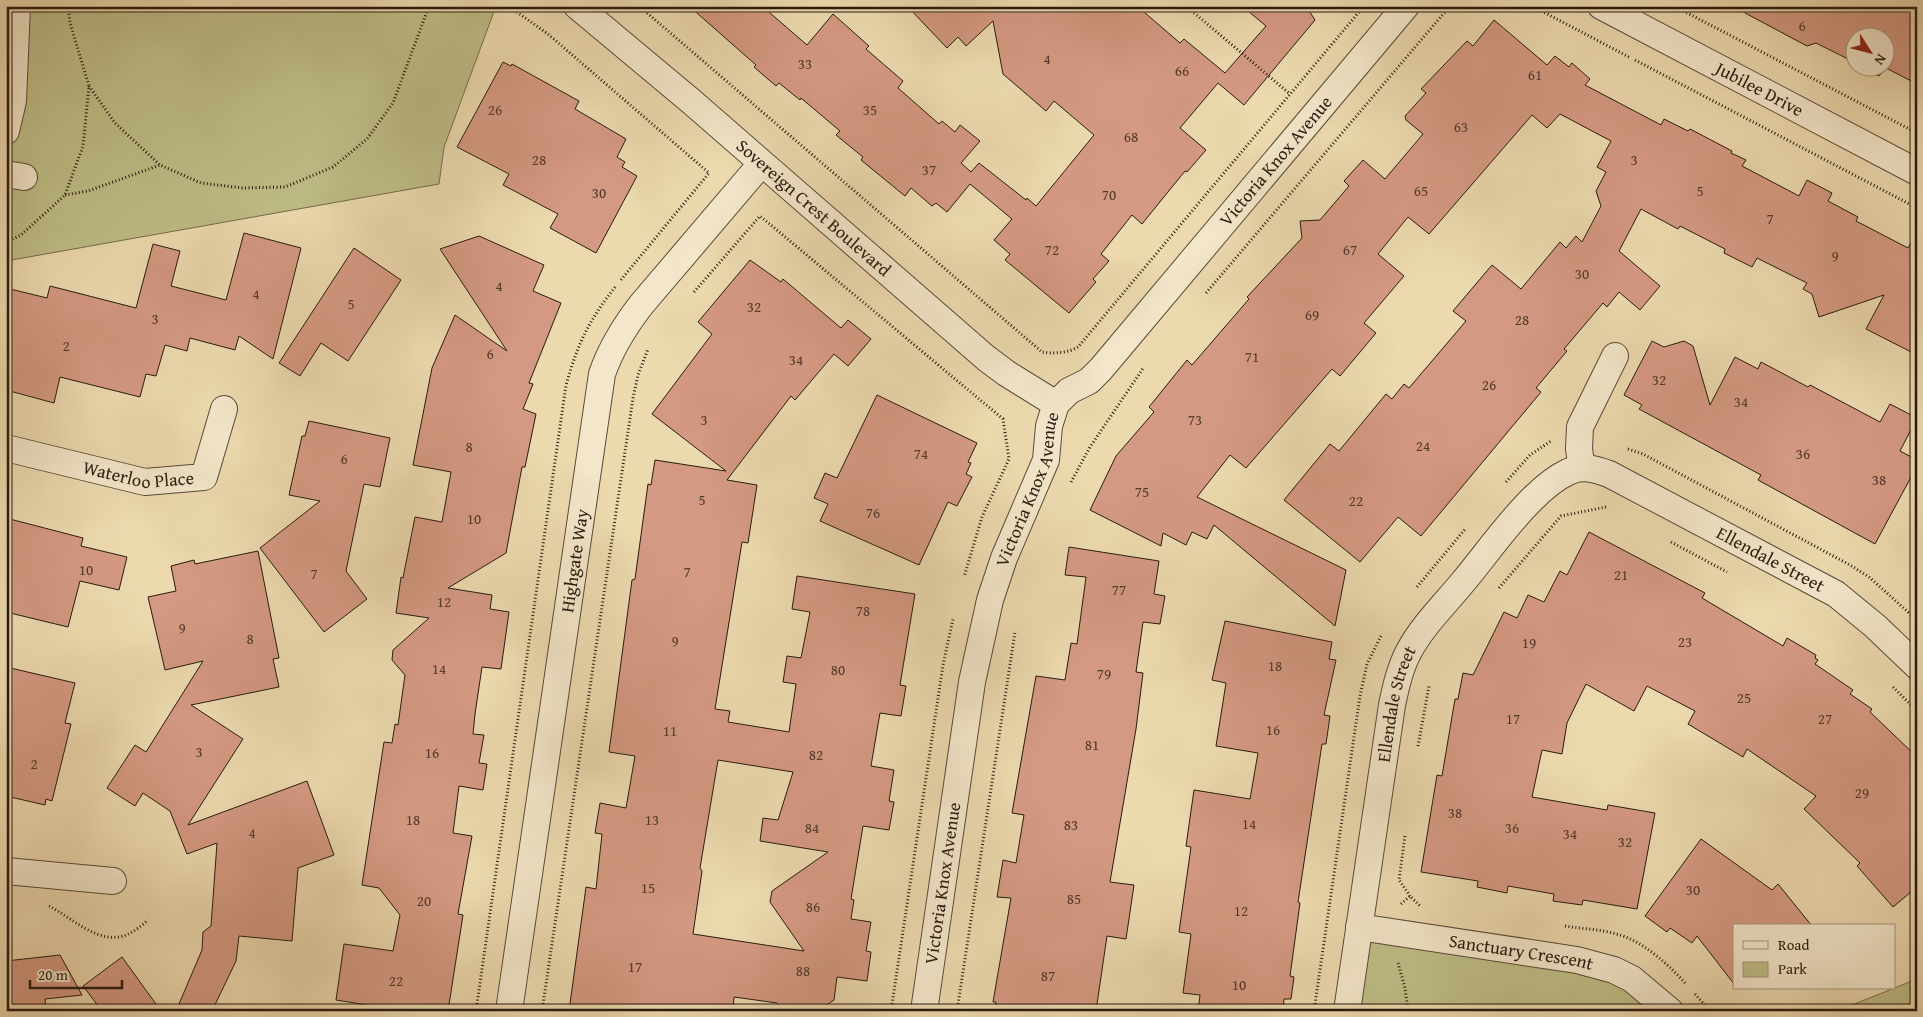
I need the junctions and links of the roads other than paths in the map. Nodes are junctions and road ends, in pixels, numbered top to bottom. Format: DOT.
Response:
graph roads {
  1 [pos="17,6"];
  2 [pos="577,6"];
  3 [pos="1406,6"];
  4 [pos="1601,6"];
  5 [pos="6,132"];
  6 [pos="761,164"];
  7 [pos="1917,172"];
  8 [pos="1615,356"];
  9 [pos="1056,404"];
  10 [pos="224,410"];
  11 [pos="6,448"];
  12 [pos="1582,468"];
  13 [pos="1917,666"];
  14 [pos="6,871"];
  15 [pos="113,881"];
  16 [pos="1359,927"];
  17 [pos="509,1011"];
  18 [pos="924,1011"];
  19 [pos="1347,1011"];
  20 [pos="1670,1011"];
  1 -- 5 [label="street"];
  2 -- 6 [label="street, Sovereign Crest Boulevard"];
  3 -- 9 [label="street, Victoria Knox Avenue"];
  4 -- 7 [label="street, Jubilee Drive"];
  6 -- 9 [label="street, Sovereign Crest Boulevard"];
  6 -- 17 [label="street, Highgate Way"];
  8 -- 12 [label="street"];
  9 -- 18 [label="street, Victoria Knox Avenue"];
  10 -- 11 [label="street, Waterloo Place"];
  12 -- 13 [label="street, Ellendale Street"];
  12 -- 16 [label="street, Ellendale Street"];
  14 -- 15 [label="street"];
  16 -- 19 [label="street, Ellendale Street"];
  16 -- 20 [label="street, Sanctuary Crescent"];
}
